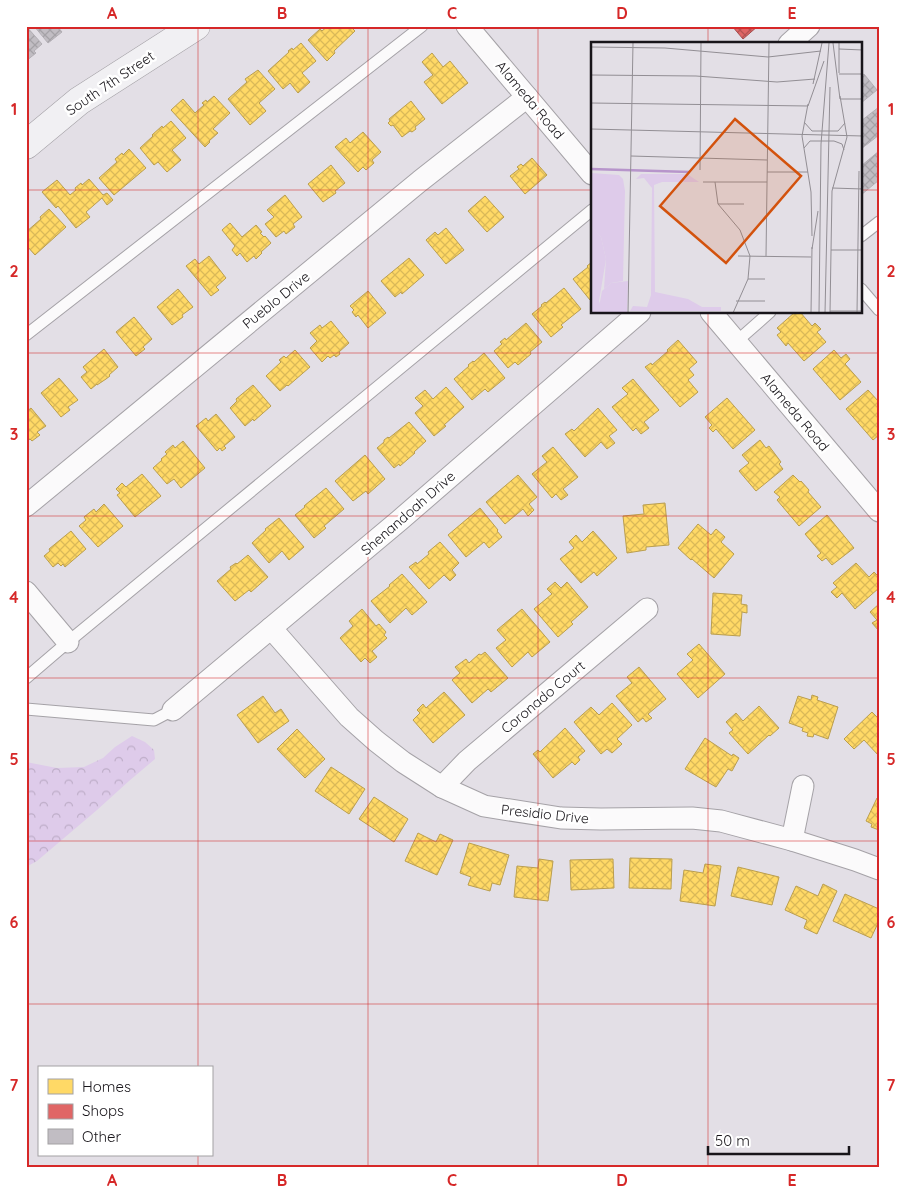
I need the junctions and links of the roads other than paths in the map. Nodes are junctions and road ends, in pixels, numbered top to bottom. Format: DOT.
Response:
graph roads {
  1 [pos="196,26"];
  2 [pos="422,26"];
  3 [pos="467,26"];
  4 [pos="809,26"];
  5 [pos="791,42"];
  6 [pos="528,97"];
  7 [pos="26,145"];
  8 [pos="591,173"];
  9 [pos="591,211"];
  10 [pos="879,222"];
  11 [pos="862,235"];
  12 [pos="862,290"];
  13 [pos="879,310"];
  14 [pos="638,314"];
  15 [pos="713,314"];
  16 [pos="768,314"];
  17 [pos="26,335"];
  18 [pos="736,342"];
  19 [pos="26,506"];
  20 [pos="879,511"];
  21 [pos="26,592"];
  22 [pos="647,609"];
  23 [pos="272,628"];
  24 [pos="68,642"];
  25 [pos="26,678"];
  26 [pos="26,709"];
  27 [pos="173,710"];
  28 [pos="802,786"];
  29 [pos="442,788"];
  30 [pos="792,840"];
  31 [pos="879,869"];
  1 -- 7 [label="main road, South 7th Street"];
  2 -- 17 [label="lane"];
  3 -- 6 [label="street, Alameda Road"];
  4 -- 5 [label="street"];
  6 -- 8 [label="street, Alameda Road"];
  6 -- 19 [label="street, Pueblo Drive"];
  9 -- 24 [label="lane"];
  10 -- 11 [label="lane"];
  12 -- 13 [label="lane"];
  14 -- 23 [label="street, Shenandoah Drive"];
  15 -- 18 [label="street, Alameda Road"];
  16 -- 18 [label="lane"];
  18 -- 20 [label="street, Alameda Road"];
  21 -- 24 [label="street"];
  22 -- 29 [label="street, Coronado Court"];
  23 -- 27 [label="street, Shenandoah Drive"];
  23 -- 29 [label="street, Presidio Drive"];
  24 -- 25 [label="lane"];
  26 -- 27 [label="lane"];
  28 -- 30 [label="street"];
  29 -- 30 [label="street, Presidio Drive"];
  30 -- 31 [label="street, Presidio Drive"];
}
